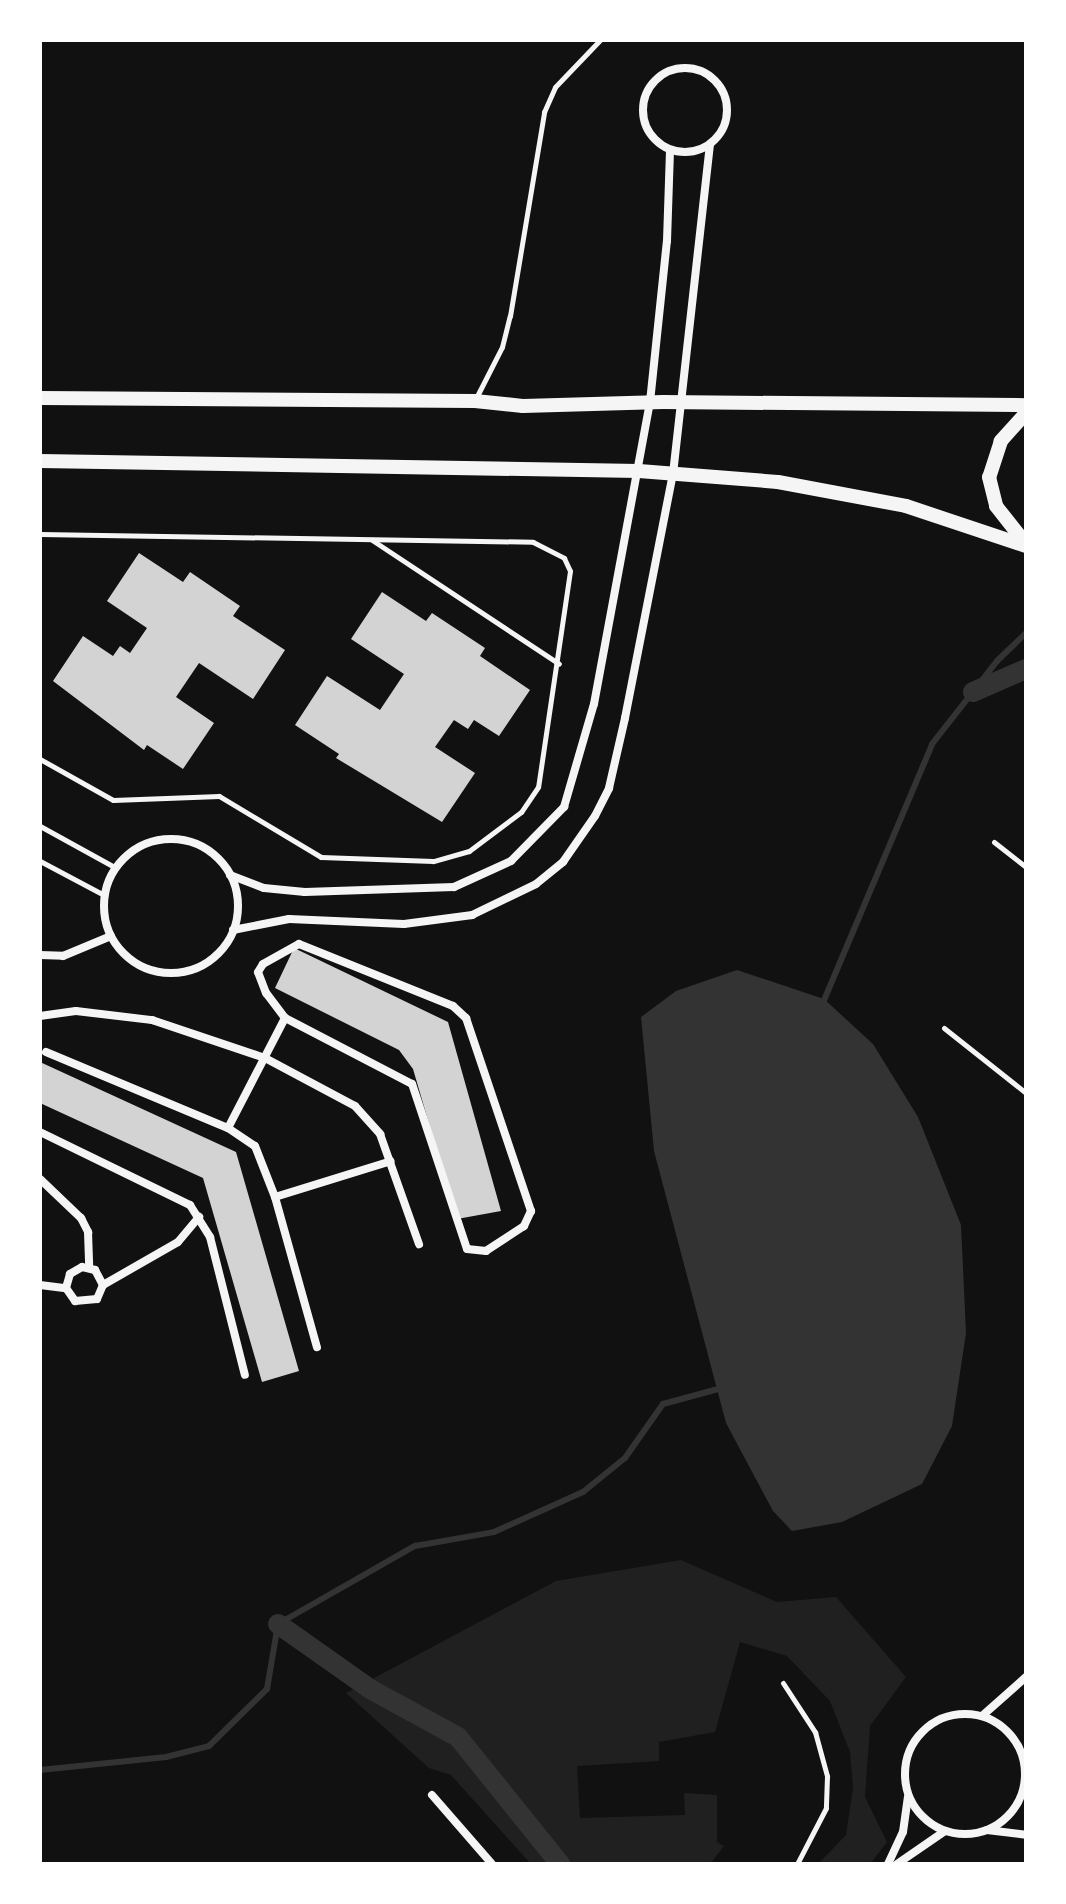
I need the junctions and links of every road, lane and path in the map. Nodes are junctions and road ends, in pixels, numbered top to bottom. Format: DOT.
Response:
graph roads {
  1 [pos="600,40"];
  2 [pos="710,145"];
  3 [pos="670,150"];
  4 [pos="40,398"];
  5 [pos="475,401"];
  6 [pos="650,402"];
  7 [pos="685,402"];
  8 [pos="1026,405"];
  9 [pos="1026,413"];
  10 [pos="40,461"];
  11 [pos="639,471"];
  12 [pos="673,474"];
  13 [pos="40,534"];
  14 [pos="371,539"];
  15 [pos="1026,545"];
  16 [pos="559,664"];
  17 [pos="40,759"];
  18 [pos="40,826"];
  19 [pos="994,842"];
  20 [pos="40,861"];
  21 [pos="1026,867"];
  22 [pos="116,868"];
  23 [pos="230,875"];
  24 [pos="104,895"];
  25 [pos="233,930"];
  26 [pos="111,936"];
  27 [pos="40,955"];
  28 [pos="40,1016"];
  29 [pos="285,1018"];
  30 [pos="944,1028"];
  31 [pos="46,1052"];
  32 [pos="265,1058"];
  33 [pos="1026,1093"];
  34 [pos="228,1128"];
  35 [pos="40,1132"];
  36 [pos="391,1161"];
  37 [pos="40,1179"];
  38 [pos="275,1197"];
  39 [pos="199,1217"];
  40 [pos="419,1244"];
  41 [pos="89,1268"];
  42 [pos="40,1285"];
  43 [pos="103,1285"];
  44 [pos="66,1288"];
  45 [pos="317,1347"];
  46 [pos="245,1375"];
  47 [pos="1026,1677"];
  48 [pos="783,1683"];
  49 [pos="982,1716"];
  50 [pos="1026,1735"];
  51 [pos="1018,1747"];
  52 [pos="1026,1776"];
  53 [pos="432,1795"];
  54 [pos="908,1796"];
  55 [pos="987,1830"];
  56 [pos="945,1831"];
  57 [pos="1026,1835"];
  58 [pos="489,1860"];
  59 [pos="478,1864"];
  60 [pos="797,1864"];
  61 [pos="888,1864"];
  62 [pos="897,1864"];
  1 -- 5 [label="lane"];
  2 -- 3 [label="street"];
  2 -- 3 [label="street"];
  2 -- 7 [label="street"];
  3 -- 6 [label="street"];
  4 -- 5 [label="main road"];
  5 -- 6 [label="main road"];
  6 -- 7 [label="main road"];
  6 -- 11 [label="street"];
  7 -- 8 [label="main road"];
  7 -- 12 [label="street"];
  9 -- 15 [label="main road"];
  10 -- 11 [label="main road"];
  11 -- 12 [label="main road"];
  11 -- 23 [label="street"];
  12 -- 15 [label="main road"];
  12 -- 25 [label="street"];
  13 -- 14 [label="lane"];
  14 -- 16 [label="lane"];
  14 -- 16 [label="lane"];
  16 -- 17 [label="lane"];
  18 -- 22 [label="lane"];
  19 -- 21 [label="lane"];
  20 -- 24 [label="lane"];
  22 -- 23 [label="street"];
  22 -- 24 [label="street"];
  23 -- 25 [label="street"];
  24 -- 26 [label="street"];
  25 -- 26 [label="street"];
  26 -- 27 [label="street"];
  28 -- 32 [label="street"];
  29 -- 29 [label="street"];
  29 -- 32 [label="street"];
  30 -- 33 [label="lane"];
  31 -- 34 [label="street"];
  32 -- 34 [label="street"];
  32 -- 36 [label="street"];
  34 -- 38 [label="street"];
  35 -- 39 [label="street"];
  36 -- 38 [label="street"];
  36 -- 40 [label="street"];
  37 -- 41 [label="street"];
  38 -- 45 [label="street"];
  39 -- 43 [label="street"];
  39 -- 46 [label="street"];
  41 -- 43 [label="street"];
  41 -- 44 [label="street"];
  42 -- 44 [label="street"];
  43 -- 44 [label="street"];
  47 -- 49 [label="street"];
  48 -- 60 [label="lane"];
  49 -- 51 [label="street"];
  49 -- 54 [label="street"];
  50 -- 51 [label="street"];
  51 -- 52 [label="street"];
  52 -- 55 [label="street"];
  53 -- 58 [label="street"];
  54 -- 56 [label="street"];
  54 -- 61 [label="street"];
  55 -- 56 [label="street"];
  55 -- 57 [label="street"];
  56 -- 62 [label="street"];
  58 -- 59 [label="street"];
}
